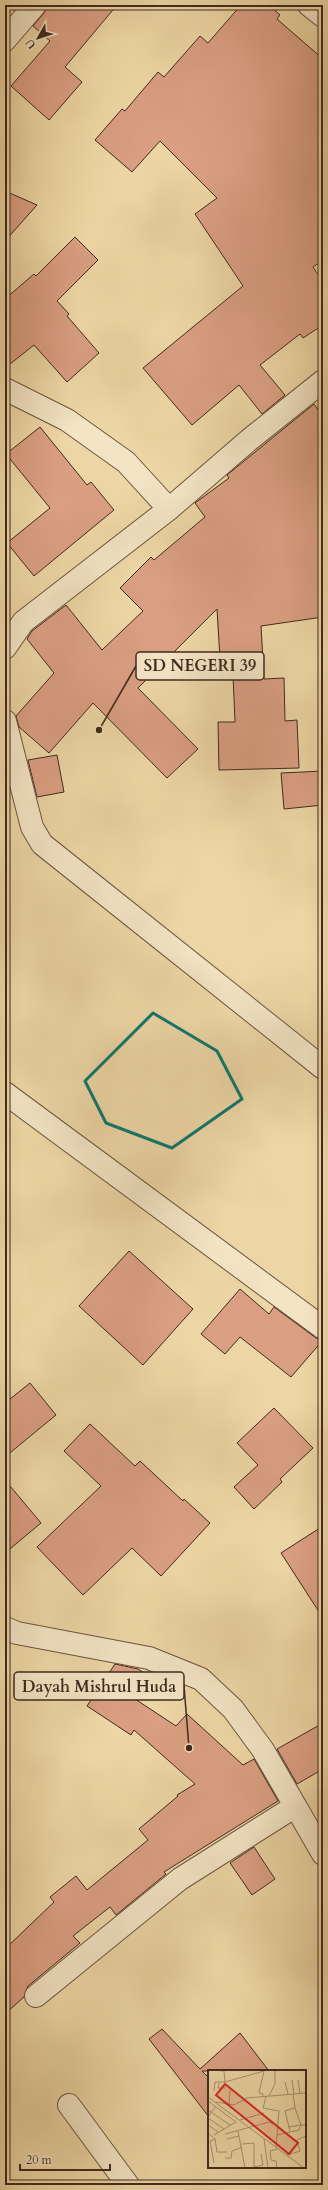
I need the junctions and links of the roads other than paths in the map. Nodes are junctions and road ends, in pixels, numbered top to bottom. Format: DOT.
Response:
graph roads {
  1 [pos="35,5"];
  2 [pos="309,5"];
  3 [pos="323,16"];
  4 [pos="5,40"];
  5 [pos="323,381"];
  6 [pos="5,390"];
  7 [pos="169,509"];
  8 [pos="5,648"];
  9 [pos="5,721"];
  10 [pos="323,1068"];
  11 [pos="5,1093"];
  12 [pos="323,1328"];
  13 [pos="5,1628"];
  14 [pos="294,1807"];
  15 [pos="323,1854"];
  16 [pos="36,1996"];
  17 [pos="69,2106"];
  18 [pos="128,2185"];
  1 -- 4 [label="street"];
  2 -- 3 [label="street"];
  5 -- 7 [label="street"];
  6 -- 7 [label="street"];
  7 -- 8 [label="street"];
  9 -- 10 [label="street"];
  11 -- 12 [label="street"];
  13 -- 14 [label="street"];
  14 -- 15 [label="street"];
  14 -- 16 [label="street"];
  17 -- 18 [label="street"];
}
